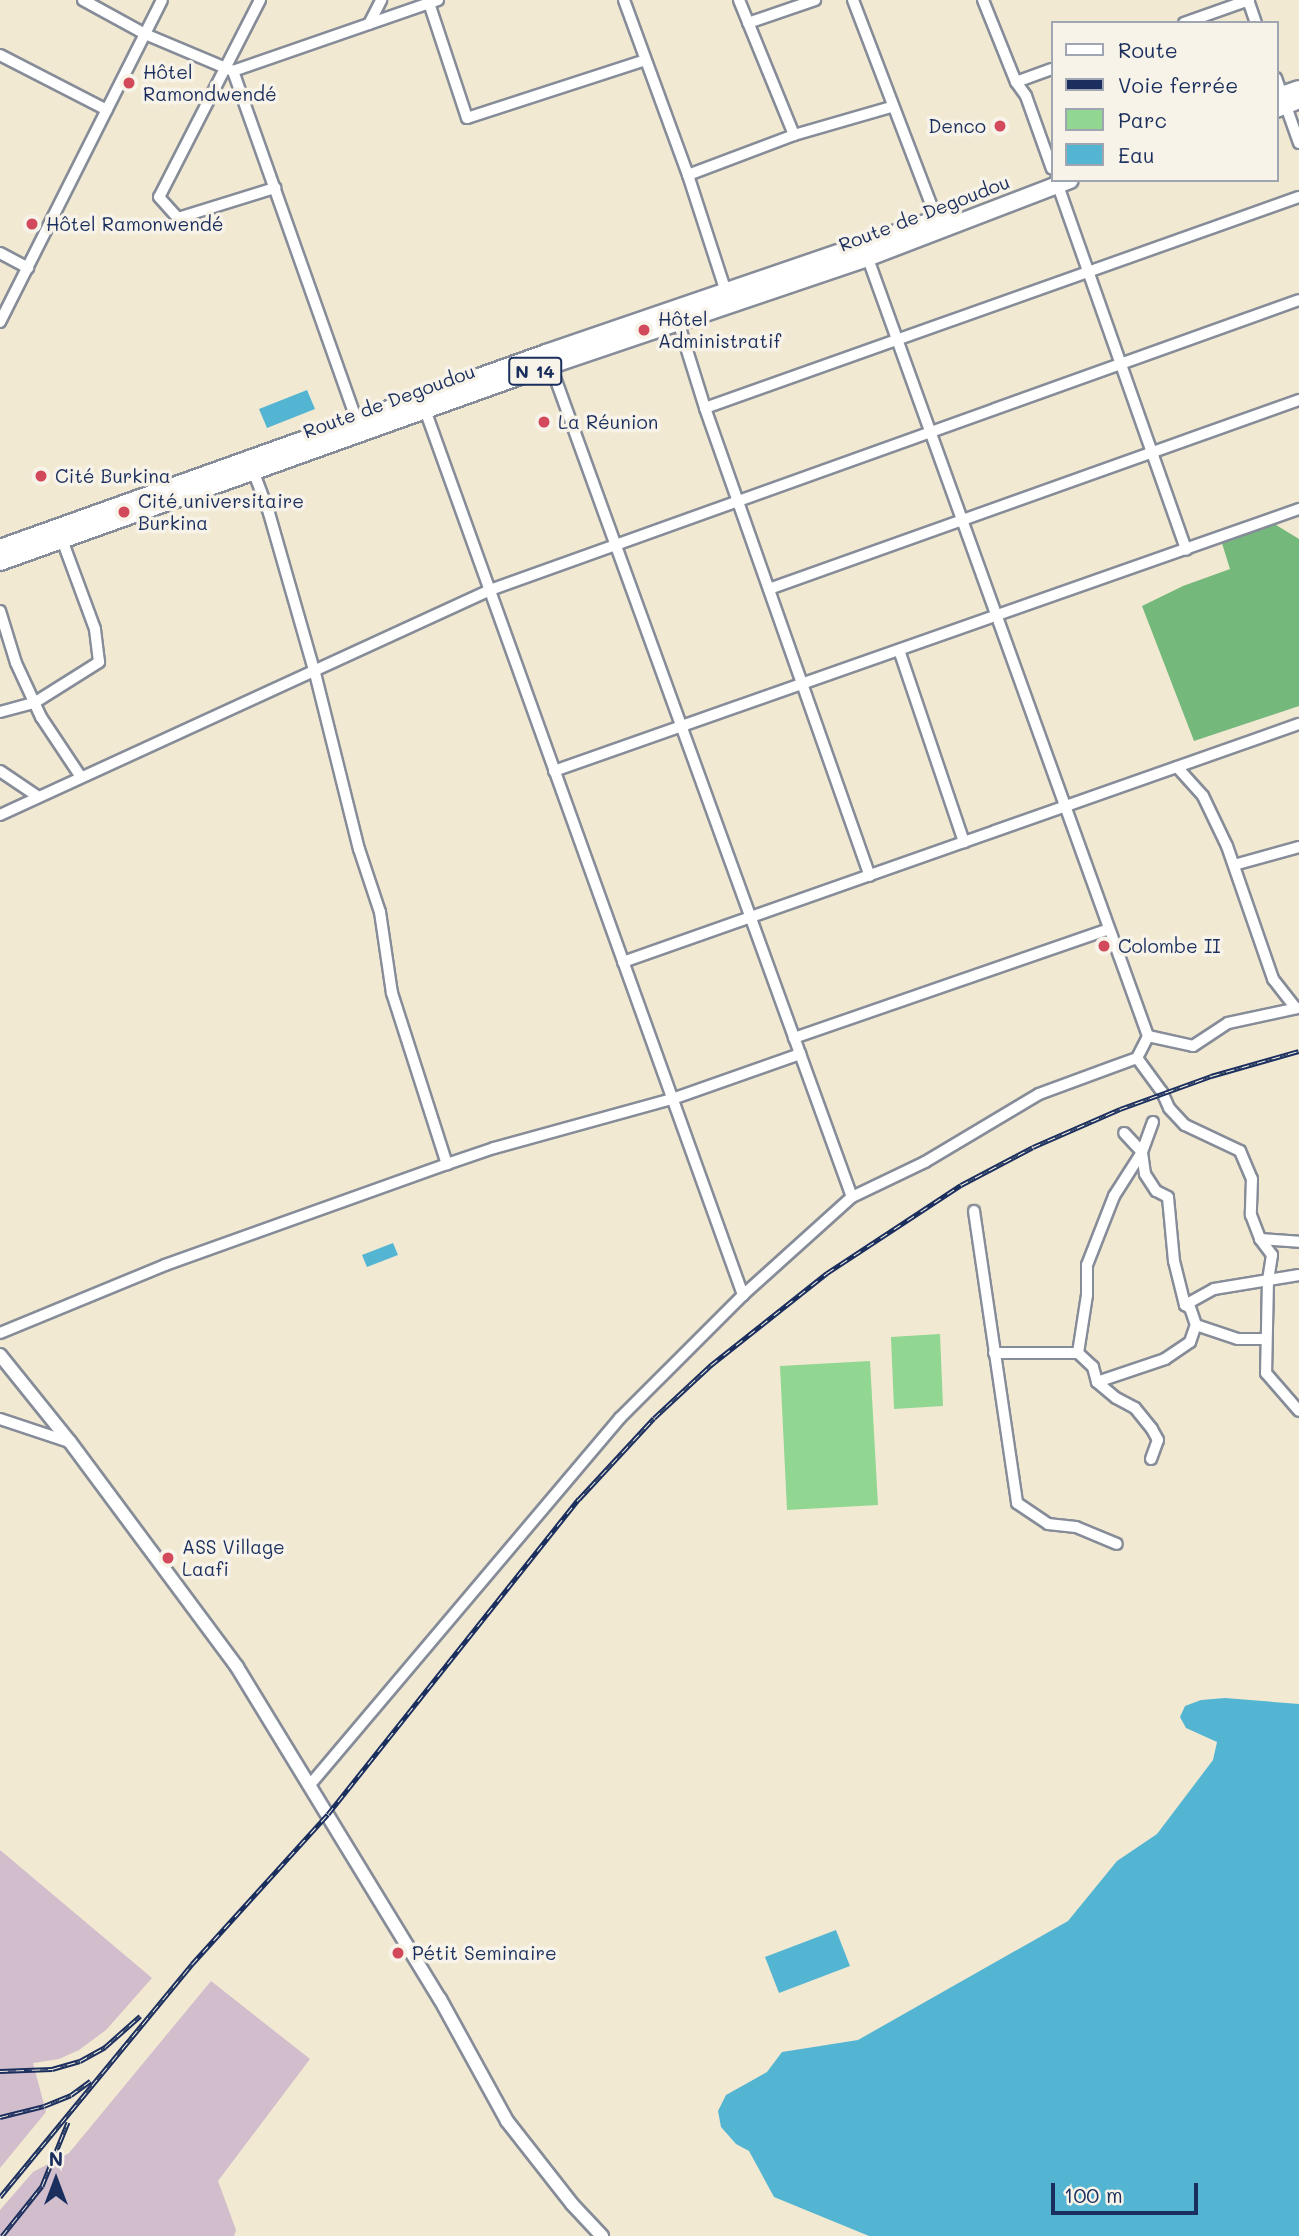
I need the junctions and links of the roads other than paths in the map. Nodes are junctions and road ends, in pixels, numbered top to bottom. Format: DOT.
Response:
graph roads {
  1 [pos="83,0"];
  2 [pos="162,0"];
  3 [pos="260,0"];
  4 [pos="381,0"];
  5 [pos="624,0"];
  6 [pos="740,0"];
  7 [pos="815,0"];
  8 [pos="853,0"];
  9 [pos="983,0"];
  10 [pos="1248,0"];
  11 [pos="433,2"];
  12 [pos="1190,21"];
  13 [pos="1255,21"];
  14 [pos="748,23"];
  15 [pos="369,24"];
  16 [pos="145,34"];
  17 [pos="0,55"];
  18 [pos="645,60"];
  19 [pos="230,69"];
  20 [pos="1050,70"];
  21 [pos="1016,82"];
  22 [pos="1278,84"];
  23 [pos="1299,89"];
  24 [pos="1284,101"];
  25 [pos="891,107"];
  26 [pos="107,110"];
  27 [pos="794,135"];
  28 [pos="1299,143"];
  29 [pos="1050,158"];
  30 [pos="688,175"];
  31 [pos="1050,181"];
  32 [pos="1059,182"];
  33 [pos="275,188"];
  34 [pos="1299,197"];
  35 [pos="938,225"];
  36 [pos="865,251"];
  37 [pos="0,253"];
  38 [pos="28,268"];
  39 [pos="1088,272"];
  40 [pos="729,299"];
  41 [pos="1299,300"];
  42 [pos="677,317"];
  43 [pos="0,322"];
  44 [pos="897,340"];
  45 [pos="548,359"];
  46 [pos="1121,364"];
  47 [pos="1299,400"];
  48 [pos="423,406"];
  49 [pos="705,408"];
  50 [pos="357,422"];
  51 [pos="930,432"];
  52 [pos="1152,452"];
  53 [pos="254,473"];
  54 [pos="738,501"];
  55 [pos="1299,509"];
  56 [pos="962,520"];
  57 [pos="60,533"];
  58 [pos="615,545"];
  59 [pos="0,548"];
  60 [pos="1186,550"];
  61 [pos="0,562"];
  62 [pos="769,589"];
  63 [pos="490,590"];
  64 [pos="0,611"];
  65 [pos="996,616"];
  66 [pos="899,650"];
  67 [pos="315,673"];
  68 [pos="802,684"];
  69 [pos="34,703"];
  70 [pos="0,712"];
  71 [pos="1299,724"];
  72 [pos="681,726"];
  73 [pos="1177,767"];
  74 [pos="554,771"];
  75 [pos="1,773"];
  76 [pos="81,777"];
  77 [pos="37,796"];
  78 [pos="1065,807"];
  79 [pos="0,815"];
  80 [pos="964,842"];
  81 [pos="1299,846"];
  82 [pos="1234,865"];
  83 [pos="870,876"];
  84 [pos="751,918"];
  85 [pos="1109,929"];
  86 [pos="623,962"];
  87 [pos="1298,1008"];
  88 [pos="1148,1036"];
  89 [pos="794,1038"];
  90 [pos="800,1054"];
  91 [pos="1137,1058"];
  92 [pos="673,1099"];
  93 [pos="1153,1122"];
  94 [pos="1124,1133"];
  95 [pos="1142,1152"];
  96 [pos="447,1164"];
  97 [pos="852,1196"];
  98 [pos="974,1211"];
  99 [pos="1260,1239"];
  100 [pos="1299,1242"];
  101 [pos="1299,1275"];
  102 [pos="1268,1280"];
  103 [pos="743,1295"];
  104 [pos="1185,1305"];
  105 [pos="1196,1325"];
  106 [pos="0,1333"];
  107 [pos="1266,1339"];
  108 [pos="994,1353"];
  109 [pos="1078,1353"];
  110 [pos="0,1355"];
  111 [pos="1097,1382"];
  112 [pos="1299,1411"];
  113 [pos="0,1419"];
  114 [pos="70,1442"];
  115 [pos="1151,1459"];
  116 [pos="1117,1544"];
  117 [pos="309,1786"];
  118 [pos="602,2236"];
  1 -- 16 [label="street"];
  2 -- 16 [label="street"];
  3 -- 19 [label="street"];
  4 -- 15 [label="street"];
  5 -- 18 [label="street"];
  6 -- 14 [label="street"];
  7 -- 14 [label="street"];
  8 -- 25 [label="street"];
  9 -- 21 [label="street"];
  10 -- 12 [label="street"];
  10 -- 13 [label="street"];
  11 -- 15 [label="street"];
  11 -- 18 [label="street"];
  14 -- 27 [label="street"];
  15 -- 19 [label="street"];
  16 -- 19 [label="street"];
  16 -- 26 [label="street"];
  17 -- 26 [label="street"];
  18 -- 30 [label="street"];
  19 -- 33 [label="street"];
  19 -- 33 [label="street"];
  20 -- 21 [label="street"];
  21 -- 29 [label="street"];
  22 -- 24 [label="street"];
  23 -- 24 [label="main road"];
  24 -- 28 [label="street"];
  25 -- 27 [label="street"];
  25 -- 35 [label="street"];
  26 -- 38 [label="street"];
  27 -- 30 [label="street"];
  30 -- 40 [label="street"];
  31 -- 35 [label="main road, Route de Degoudou / N 14"];
  32 -- 39 [label="street"];
  33 -- 50 [label="street"];
  34 -- 39 [label="street"];
  35 -- 36 [label="main road, Route de Degoudou / N 14"];
  36 -- 40 [label="main road, Route de Degoudou / N 14"];
  36 -- 44 [label="street"];
  37 -- 38 [label="street"];
  38 -- 43 [label="street"];
  39 -- 44 [label="street"];
  39 -- 46 [label="street"];
  40 -- 42 [label="main road, Route de Degoudou / N 14"];
  41 -- 46 [label="street"];
  42 -- 45 [label="main road, Route de Degoudou / N 14"];
  42 -- 49 [label="street"];
  44 -- 49 [label="street"];
  44 -- 51 [label="street"];
  45 -- 48 [label="main road, Route de Degoudou / N 14"];
  45 -- 58 [label="street"];
  46 -- 51 [label="street"];
  46 -- 52 [label="street"];
  47 -- 52 [label="street"];
  48 -- 50 [label="main road, Route de Degoudou / N 14"];
  48 -- 53 [label="main road, Route de Degoudou / N 14"];
  48 -- 63 [label="street"];
  49 -- 54 [label="street"];
  50 -- 57 [label="main road, Route de Degoudou / N 14"];
  51 -- 54 [label="street"];
  51 -- 56 [label="street"];
  52 -- 56 [label="street"];
  52 -- 60 [label="street"];
  53 -- 57 [label="main road, Route de Degoudou / N 14"];
  53 -- 67 [label="street"];
  54 -- 58 [label="street"];
  54 -- 62 [label="street"];
  55 -- 60 [label="street"];
  56 -- 62 [label="street"];
  56 -- 65 [label="street"];
  57 -- 59 [label="main road, Route de Degoudou / N 14"];
  57 -- 61 [label="main road, Route de Degoudou / N 14"];
  57 -- 69 [label="street"];
  58 -- 63 [label="street"];
  58 -- 72 [label="street"];
  60 -- 65 [label="street"];
  62 -- 68 [label="street"];
  63 -- 67 [label="street"];
  63 -- 74 [label="street"];
  64 -- 69 [label="street"];
  65 -- 66 [label="street"];
  65 -- 78 [label="street"];
  66 -- 68 [label="street"];
  66 -- 80 [label="street"];
  67 -- 76 [label="street"];
  67 -- 96 [label="street"];
  68 -- 72 [label="street"];
  68 -- 83 [label="street"];
  69 -- 70 [label="street"];
  69 -- 76 [label="street"];
  71 -- 73 [label="street"];
  72 -- 74 [label="street"];
  72 -- 84 [label="street"];
  73 -- 78 [label="street"];
  73 -- 82 [label="street"];
  74 -- 86 [label="street"];
  75 -- 77 [label="street"];
  76 -- 77 [label="street"];
  77 -- 79 [label="street"];
  78 -- 80 [label="street"];
  78 -- 85 [label="street"];
  80 -- 83 [label="street"];
  81 -- 82 [label="street"];
  82 -- 87 [label="street"];
  83 -- 84 [label="street"];
  84 -- 86 [label="street"];
  84 -- 89 [label="street"];
  85 -- 88 [label="street"];
  85 -- 89 [label="street"];
  86 -- 92 [label="street"];
  87 -- 88 [label="street"];
  88 -- 91 [label="street"];
  89 -- 90 [label="street"];
  90 -- 92 [label="street"];
  90 -- 97 [label="street"];
  91 -- 97 [label="street"];
  91 -- 99 [label="street"];
  92 -- 96 [label="street"];
  92 -- 103 [label="street"];
  93 -- 95 [label="street"];
  94 -- 95 [label="street"];
  95 -- 104 [label="street"];
  95 -- 109 [label="street"];
  96 -- 106 [label="street"];
  97 -- 103 [label="street"];
  98 -- 108 [label="street"];
  99 -- 100 [label="street"];
  99 -- 102 [label="street"];
  101 -- 102 [label="street"];
  102 -- 104 [label="street"];
  102 -- 107 [label="street"];
  103 -- 117 [label="street"];
  104 -- 105 [label="street"];
  105 -- 107 [label="street"];
  105 -- 111 [label="street"];
  107 -- 112 [label="street"];
  108 -- 109 [label="street"];
  108 -- 116 [label="street"];
  109 -- 111 [label="street"];
  110 -- 114 [label="street"];
  111 -- 115 [label="street"];
  113 -- 114 [label="street"];
  114 -- 117 [label="street"];
  117 -- 118 [label="street"];
}
